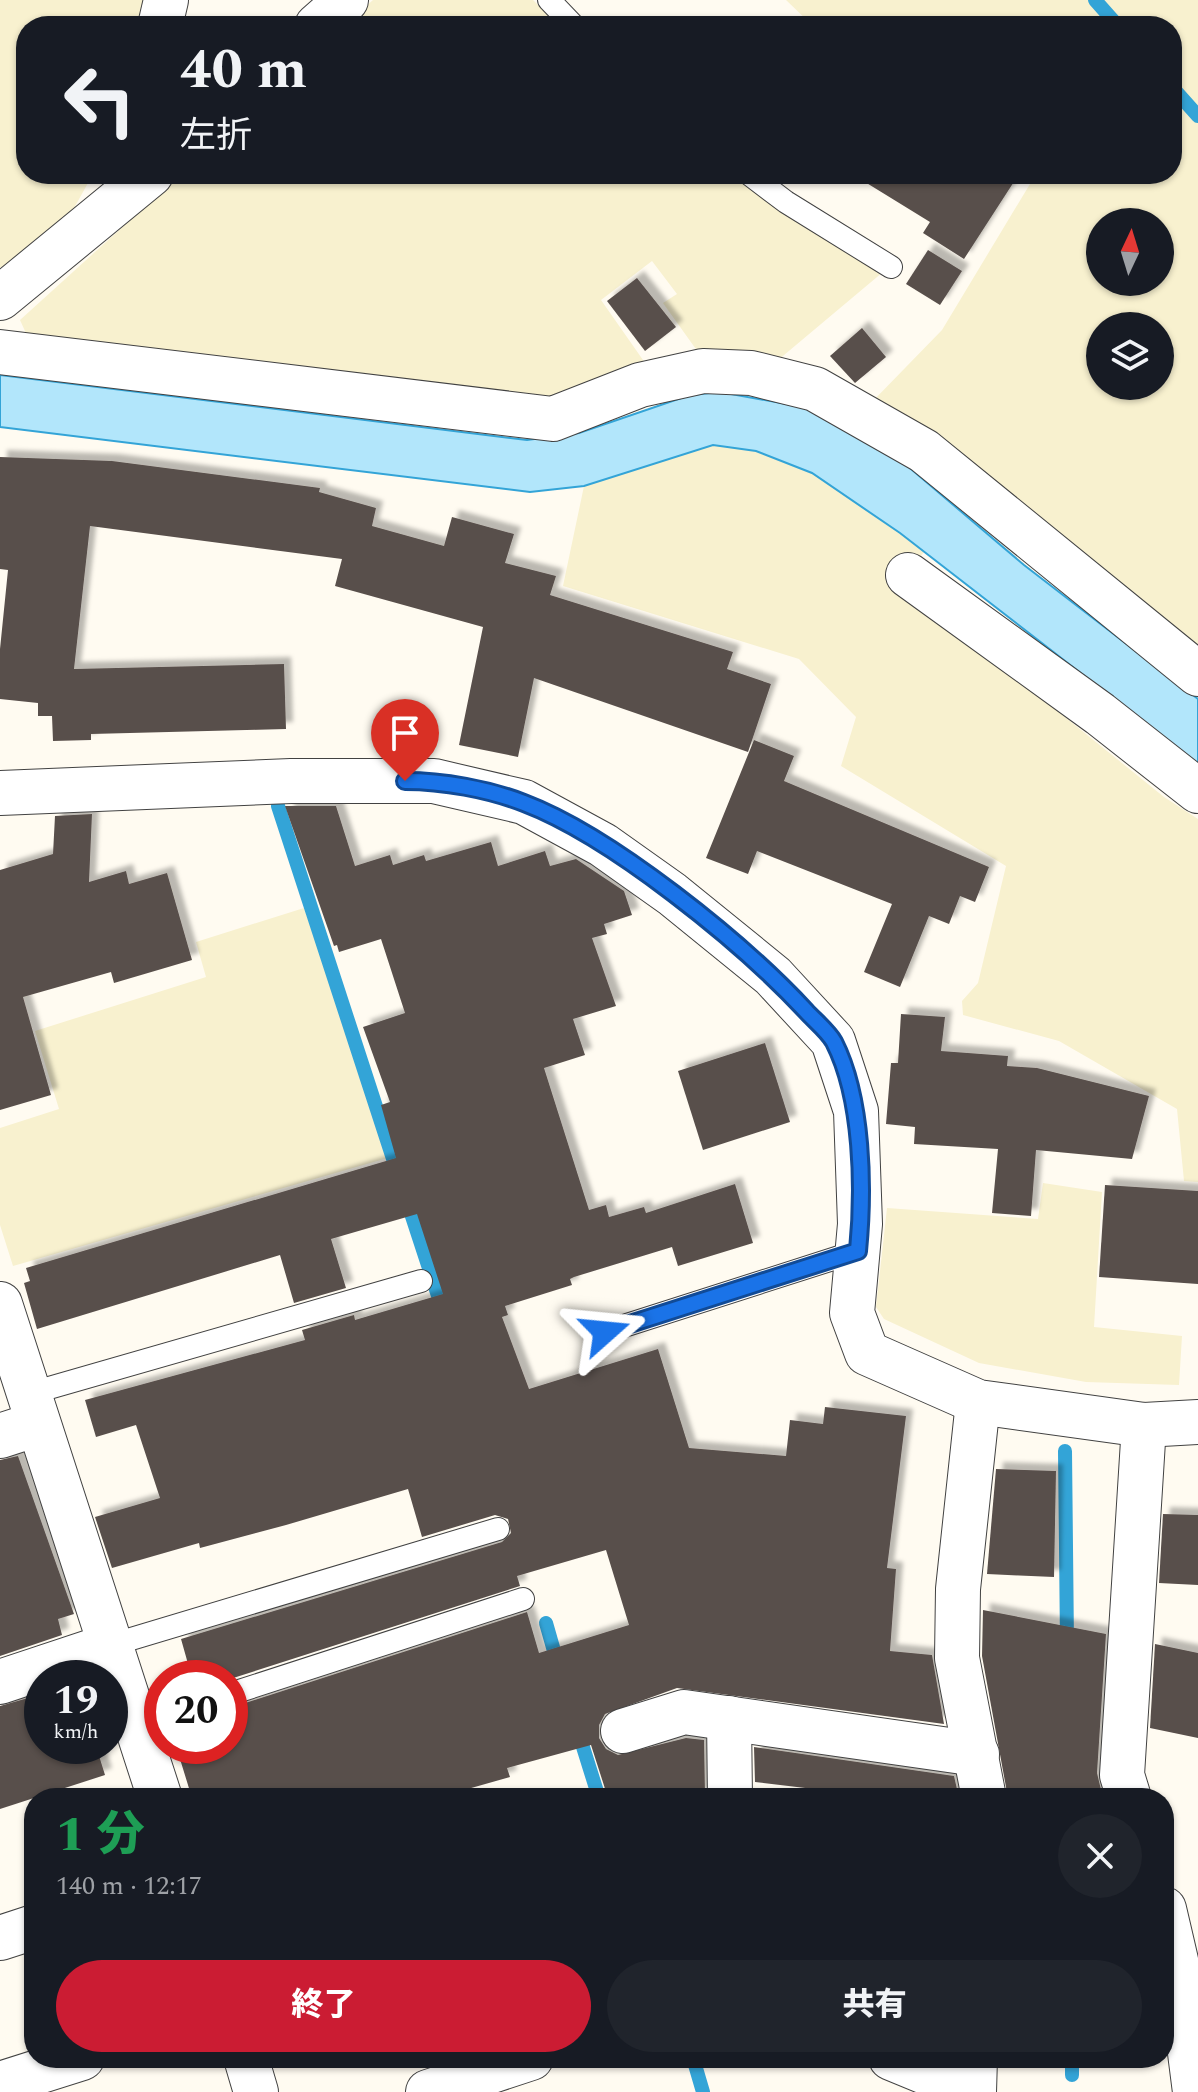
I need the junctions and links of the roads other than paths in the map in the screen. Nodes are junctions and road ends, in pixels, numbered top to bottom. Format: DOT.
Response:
graph roads {
  1 [pos="346,0"];
  2 [pos="549,0"];
  3 [pos="328,16"];
  4 [pos="564,16"];
  5 [pos="762,184"];
  6 [pos="116,192"];
  7 [pos="891,267"];
  8 [pos="0,298"];
  9 [pos="0,352"];
  10 [pos="908,575"];
  11 [pos="1198,674"];
  12 [pos="1198,791"];
  13 [pos="0,793"];
  14 [pos="858,1251"];
  15 [pos="421,1281"];
  16 [pos="0,1304"];
  17 [pos="605,1332"];
  18 [pos="978,1402"];
  19 [pos="22,1418"];
  20 [pos="1198,1422"];
  21 [pos="1144,1425"];
  22 [pos="498,1529"];
  23 [pos="523,1599"];
  24 [pos="111,1645"];
  25 [pos="0,1682"];
  26 [pos="248,1688"];
  27 [pos="144,1710"];
  28 [pos="729,1718"];
  29 [pos="623,1731"];
  30 [pos="977,1754"];
  31 [pos="155,1764"];
  32 [pos="159,1788"];
  33 [pos="730,1788"];
  34 [pos="982,1788"];
  35 [pos="1126,1788"];
  36 [pos="24,1930"];
  37 [pos="0,1938"];
  38 [pos="1174,1952"];
  39 [pos="50,2068"];
  40 [pos="249,2068"];
  41 [pos="501,2068"];
  42 [pos="915,2068"];
  43 [pos="975,2068"];
  44 [pos="0,2084"];
  45 [pos="256,2092"];
  46 [pos="428,2092"];
  47 [pos="1195,2092"];
  1 -- 3 [label="street"];
  2 -- 4 [label="lane"];
  5 -- 7 [label="lane"];
  6 -- 8 [label="street"];
  9 -- 11 [label="street"];
  10 -- 12 [label="street"];
  13 -- 14 [label="street"];
  14 -- 17 [label="lane"];
  14 -- 18 [label="street"];
  15 -- 19 [label="lane"];
  16 -- 19 [label="street"];
  18 -- 21 [label="street"];
  18 -- 30 [label="street"];
  19 -- 24 [label="street"];
  20 -- 21 [label="street"];
  21 -- 35 [label="street"];
  22 -- 24 [label="lane"];
  23 -- 26 [label="lane"];
  24 -- 25 [label="street"];
  24 -- 27 [label="street"];
  28 -- 29 [label="street"];
  28 -- 30 [label="street"];
  28 -- 33 [label="street"];
  30 -- 34 [label="street"];
  31 -- 32 [label="street"];
  36 -- 37 [label="street"];
  38 -- 47 [label="street"];
  39 -- 44 [label="street"];
  40 -- 45 [label="street"];
  41 -- 46 [label="street"];
  42 -- 43 [label="street"];
}
